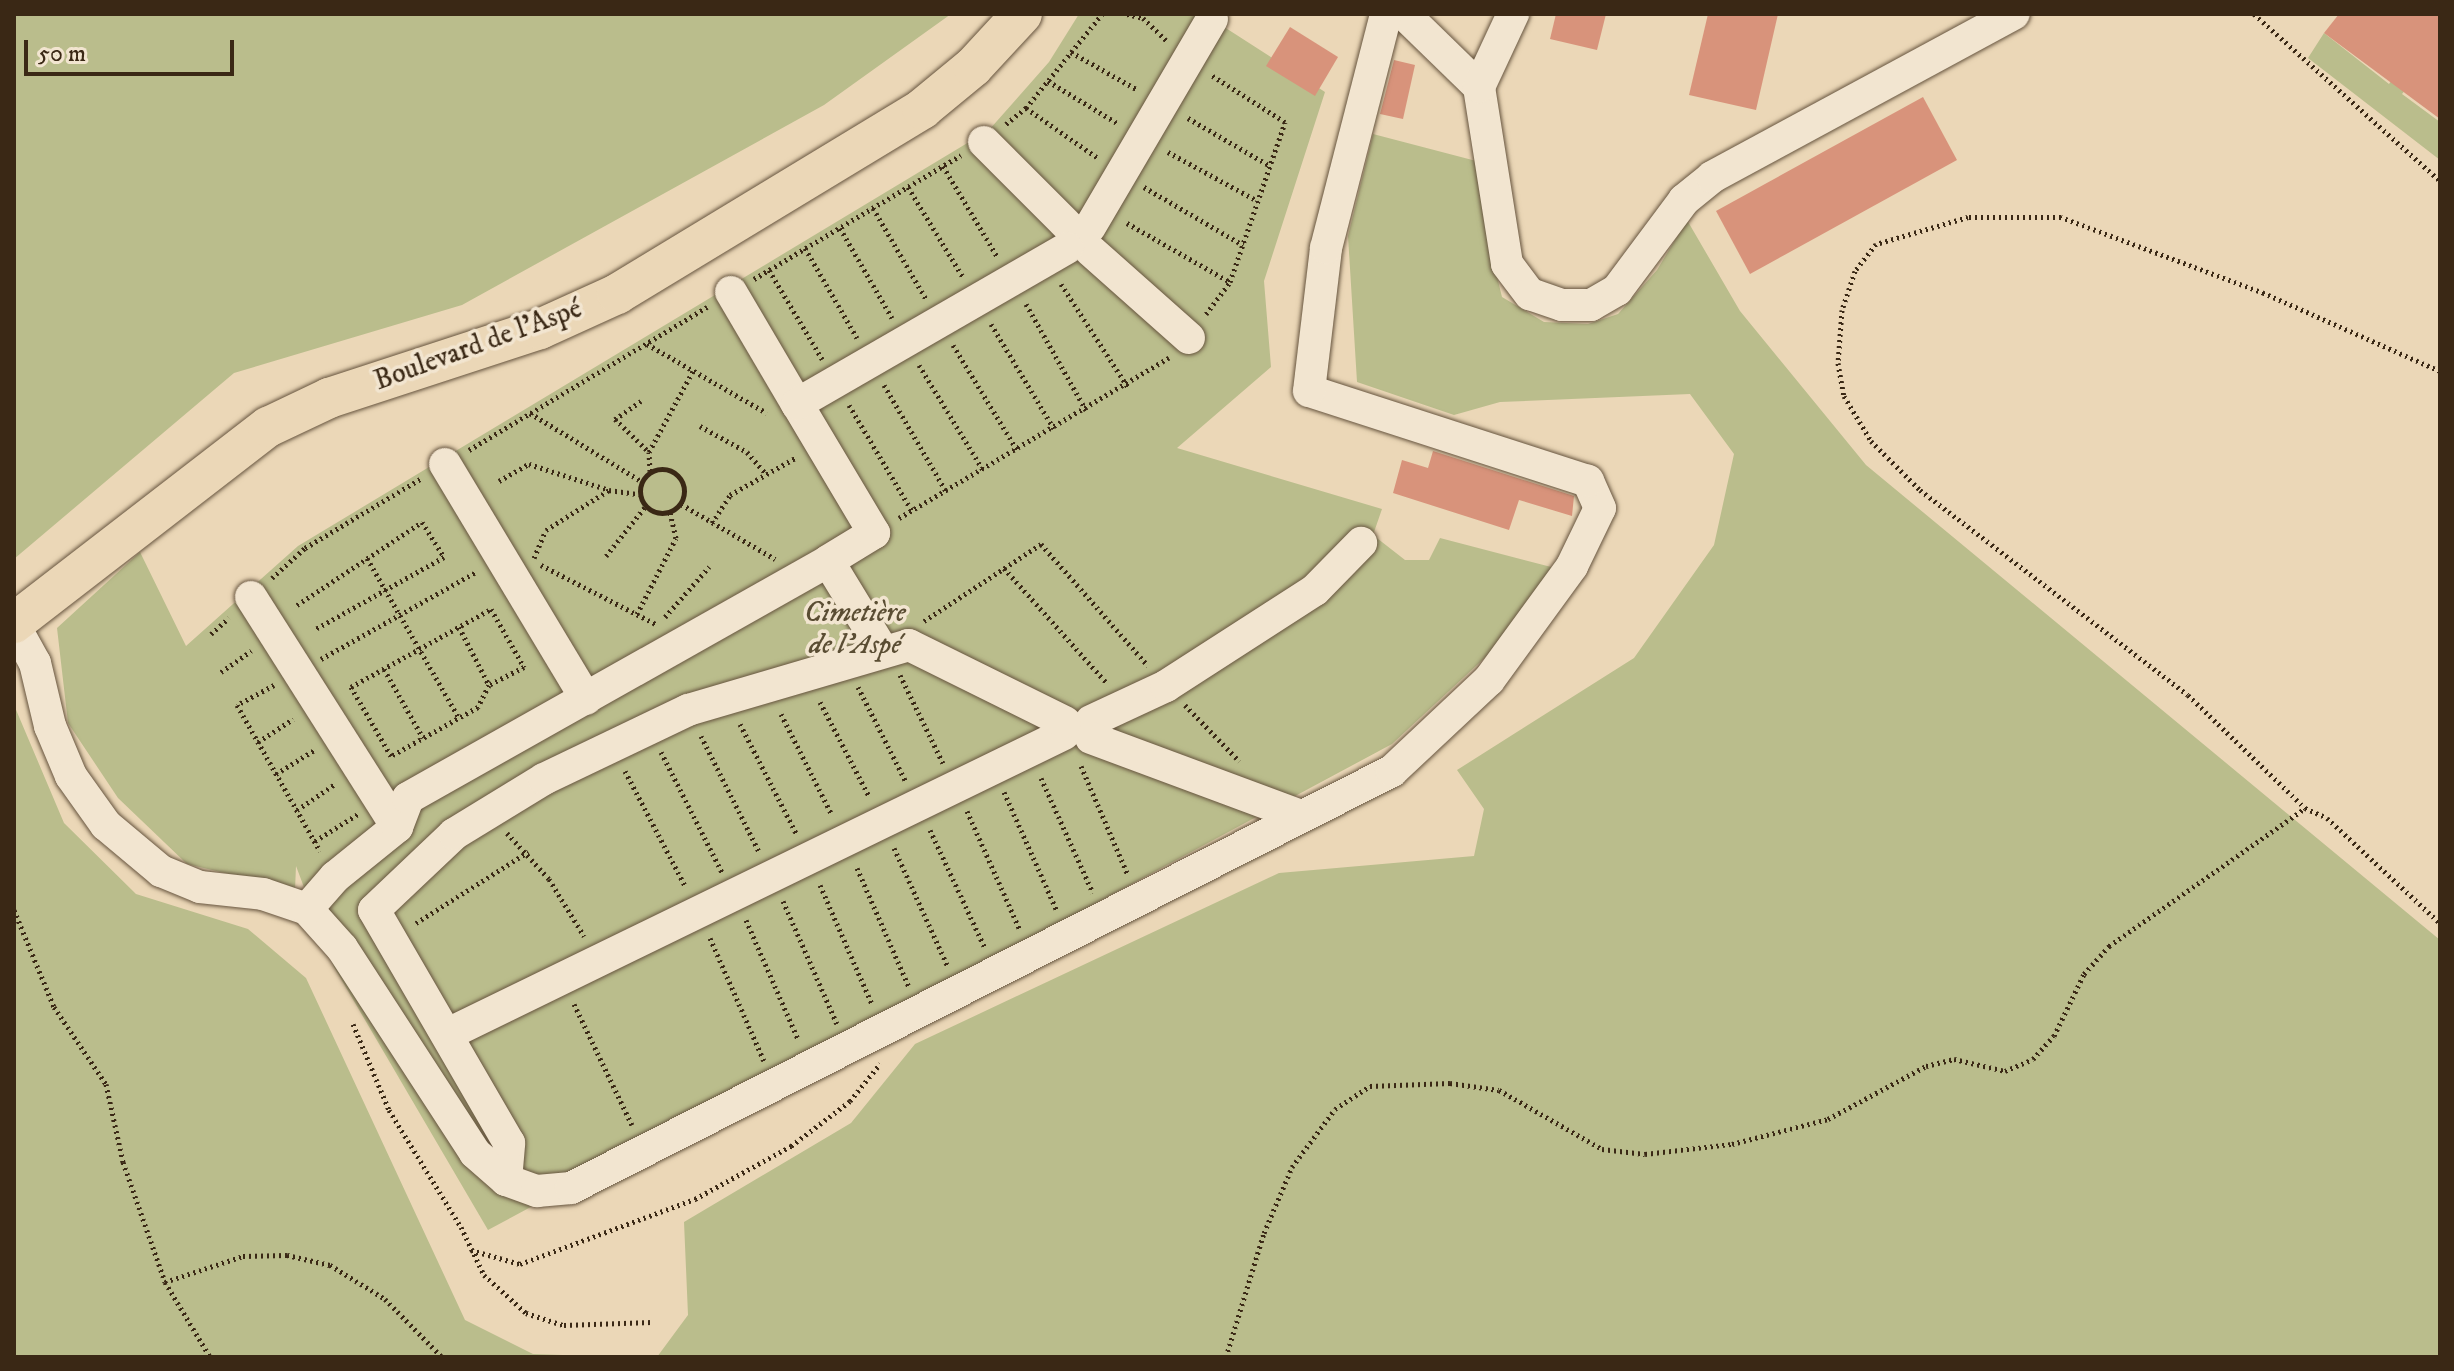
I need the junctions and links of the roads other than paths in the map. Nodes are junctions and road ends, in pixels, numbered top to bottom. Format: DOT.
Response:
graph roads {
  1 [pos="1022,14"];
  2 [pos="1386,14"];
  3 [pos="1404,14"];
  4 [pos="1513,14"];
  5 [pos="2014,14"];
  6 [pos="1212,19"];
  7 [pos="1479,87"];
  8 [pos="984,142"];
  9 [pos="1077,237"];
  10 [pos="731,292"];
  11 [pos="1189,338"];
  12 [pos="797,404"];
  13 [pos="445,464"];
  14 [pos="1361,543"];
  15 [pos="816,568"];
  16 [pos="251,597"];
  17 [pos="14,624"];
  18 [pos="896,648"];
  19 [pos="586,699"];
  20 [pos="1077,732"];
  21 [pos="1301,816"];
  22 [pos="397,827"];
  23 [pos="307,909"];
  24 [pos="448,1034"];
  25 [pos="506,1180"];
  1 -- 17 [label="main road, Boulevard de l'Aspé"];
  2 -- 21 [label="lane"];
  3 -- 7 [label="lane"];
  4 -- 7 [label="lane"];
  5 -- 7 [label="lane"];
  6 -- 9 [label="lane"];
  8 -- 9 [label="lane"];
  9 -- 11 [label="lane"];
  9 -- 12 [label="lane"];
  10 -- 12 [label="lane"];
  12 -- 15 [label="lane"];
  13 -- 19 [label="lane"];
  14 -- 20 [label="lane"];
  15 -- 18 [label="lane"];
  15 -- 19 [label="lane"];
  16 -- 22 [label="lane"];
  17 -- 23 [label="lane"];
  18 -- 20 [label="lane"];
  18 -- 24 [label="lane"];
  19 -- 22 [label="lane"];
  20 -- 21 [label="lane"];
  20 -- 24 [label="lane"];
  21 -- 25 [label="lane"];
  22 -- 23 [label="lane"];
  23 -- 25 [label="lane"];
  24 -- 25 [label="lane"];
}
